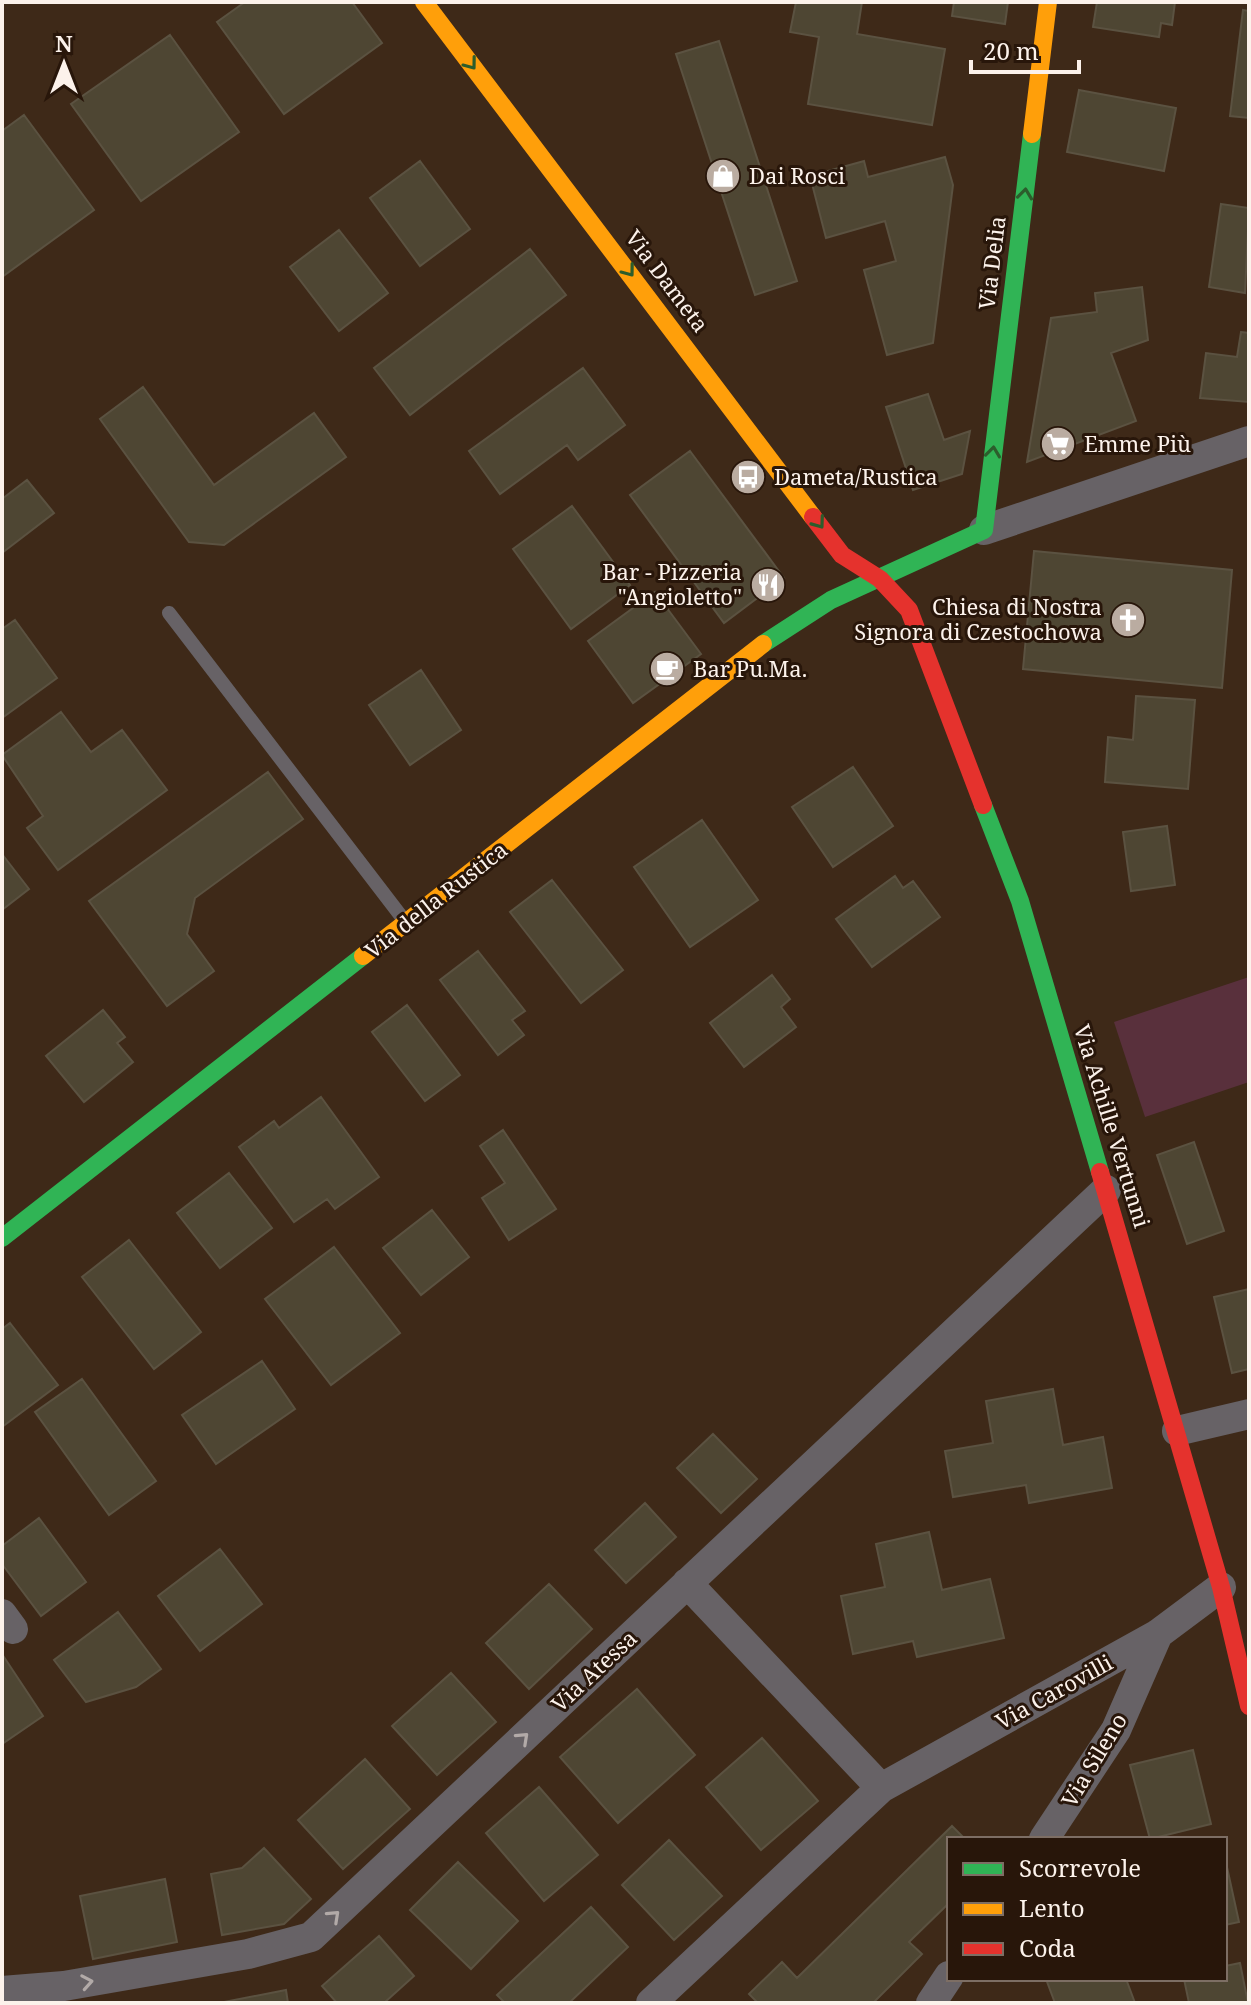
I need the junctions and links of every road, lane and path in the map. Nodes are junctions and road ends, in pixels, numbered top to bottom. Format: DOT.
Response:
graph roads {
  1 [pos="424,2"];
  2 [pos="1048,2"];
  3 [pos="1249,441"];
  4 [pos="984,530"];
  5 [pos="880,579"];
  6 [pos="169,613"];
  7 [pos="407,923"];
  8 [pos="1106,1190"];
  9 [pos="2,1238"];
  10 [pos="1249,1414"];
  11 [pos="1177,1431"];
  12 [pos="687,1583"];
  13 [pos="1221,1587"];
  14 [pos="1158,1634"];
  15 [pos="1249,1706"];
  16 [pos="881,1788"];
  17 [pos="1045,1837"];
  18 [pos="947,1979"];
  19 [pos="8,1996"];
  20 [pos="651,2003"];
  21 [pos="931,2003"];
  1 -- 5 [label="street, Via Dameta, one-way"];
  4 -- 2 [label="street, Via Delia, one-way"];
  3 -- 4 [label="street"];
  4 -- 5 [label="street, Via della Rustica"];
  5 -- 7 [label="street, Via della Rustica"];
  5 -- 8 [label="street, Via Achille Vertunni"];
  6 -- 7 [label="lane"];
  7 -- 9 [label="street, Via della Rustica"];
  8 -- 11 [label="street, Via Achille Vertunni"];
  8 -- 12 [label="street, Via Atessa"];
  10 -- 11 [label="street"];
  11 -- 13 [label="street, Via Achille Vertunni"];
  12 -- 16 [label="street"];
  19 -- 12 [label="street, Via Atessa, one-way"];
  13 -- 14 [label="street, Via Carovilli"];
  13 -- 15 [label="street, Via Achille Vertunni"];
  14 -- 16 [label="street, Via Carovilli"];
  14 -- 17 [label="street, Via Sileno"];
  16 -- 20 [label="street, Via Carovilli"];
  18 -- 21 [label="street"];
}
